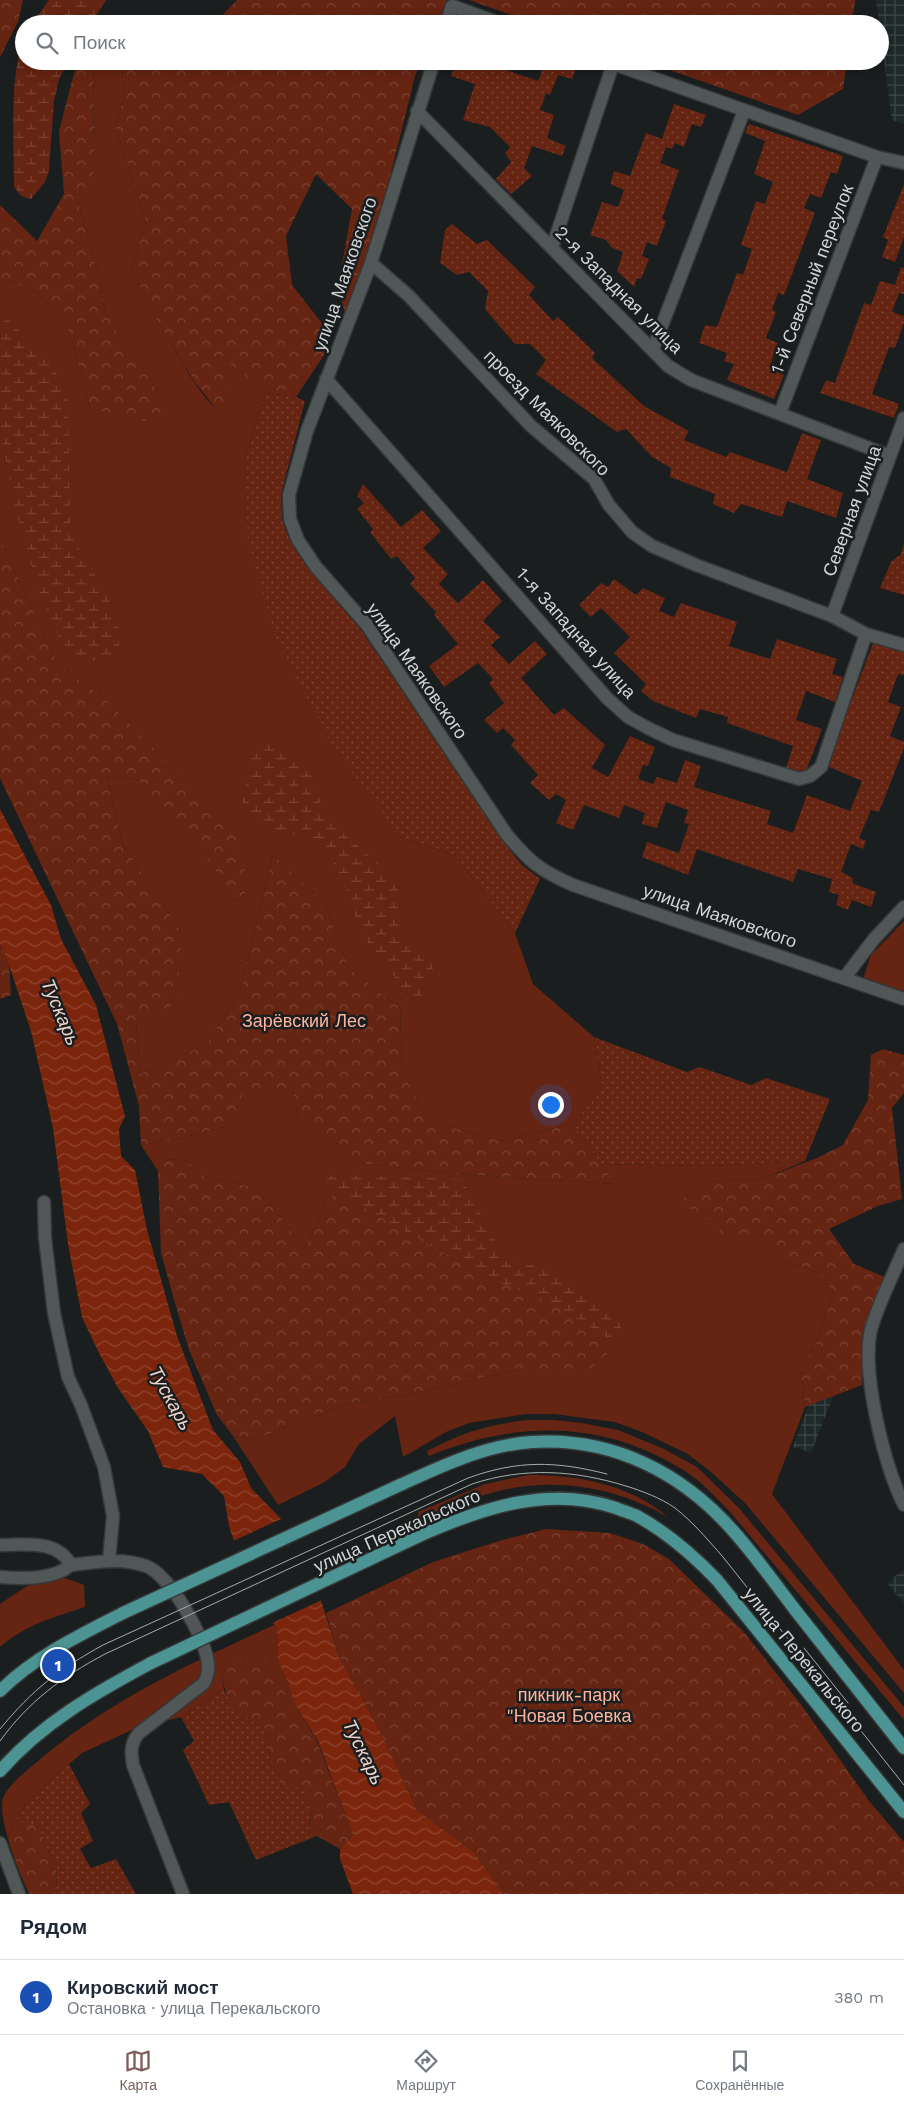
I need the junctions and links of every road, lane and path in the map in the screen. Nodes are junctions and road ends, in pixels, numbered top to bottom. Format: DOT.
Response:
graph roads {
  1 [pos="449,15"];
  2 [pos="477,15"];
  3 [pos="431,70"];
  4 [pos="607,70"];
  5 [pos="629,70"];
  6 [pos="417,111"];
  7 [pos="744,111"];
  8 [pos="877,157"];
  9 [pos="904,163"];
  10 [pos="552,248"];
  11 [pos="371,264"];
  12 [pos="653,349"];
  13 [pos="326,379"];
  14 [pos="780,413"];
  15 [pos="904,418"];
  16 [pos="890,456"];
  17 [pos="832,616"];
  18 [pos="866,634"];
  19 [pos="904,645"];
  20 [pos="904,907"];
  21 [pos="845,977"];
  22 [pos="904,999"];
  23 [pos="44,1202"];
  24 [pos="904,1249"];
  25 [pos="904,1505"];
  26 [pos="0,1545"];
  27 [pos="109,1560"];
  28 [pos="71,1565"];
  29 [pos="0,1577"];
  30 [pos="0,1691"];
  31 [pos="904,1748"];
  32 [pos="0,1771"];
  33 [pos="904,1812"];
  34 [pos="0,1843"];
  35 [pos="19,1894"];
  36 [pos="183,1894"];
  1 -- 2 [label="street"];
  3 -- 6 [label="street, улица Маяковского"];
  4 -- 10 [label="street"];
  5 -- 7 [label="street"];
  6 -- 10 [label="street, 2-я Западная улица"];
  6 -- 11 [label="street, улица Маяковского"];
  7 -- 8 [label="street"];
  7 -- 12 [label="street"];
  8 -- 9 [label="street"];
  8 -- 14 [label="street, 1-й Северный переулок"];
  10 -- 12 [label="street, 2-я Западная улица"];
  11 -- 13 [label="street, улица Маяковского"];
  11 -- 17 [label="street, проезд Маяковского"];
  12 -- 14 [label="street, 2-я Западная улица"];
  13 -- 18 [label="street, 1-я Западная улица"];
  13 -- 21 [label="street, улица Маяковского"];
  14 -- 16 [label="street, 2-я Западная улица"];
  15 -- 16 [label="street, Северная улица"];
  16 -- 17 [label="street, Северная улица"];
  17 -- 18 [label="street, проезд Маяковского"];
  18 -- 19 [label="street, проезд Маяковского"];
  20 -- 21 [label="street"];
  21 -- 22 [label="street, улица Маяковского"];
  23 -- 27 [label="street"];
  24 -- 25 [label="street"];
  26 -- 28 [label="street"];
  27 -- 28 [label="street"];
  27 -- 36 [label="street"];
  28 -- 29 [label="street"];
  30 -- 31 [label="main road, улица Перекальского, bridge"];
  32 -- 33 [label="main road, улица Перекальского, bridge"];
  34 -- 35 [label="street"];
}
